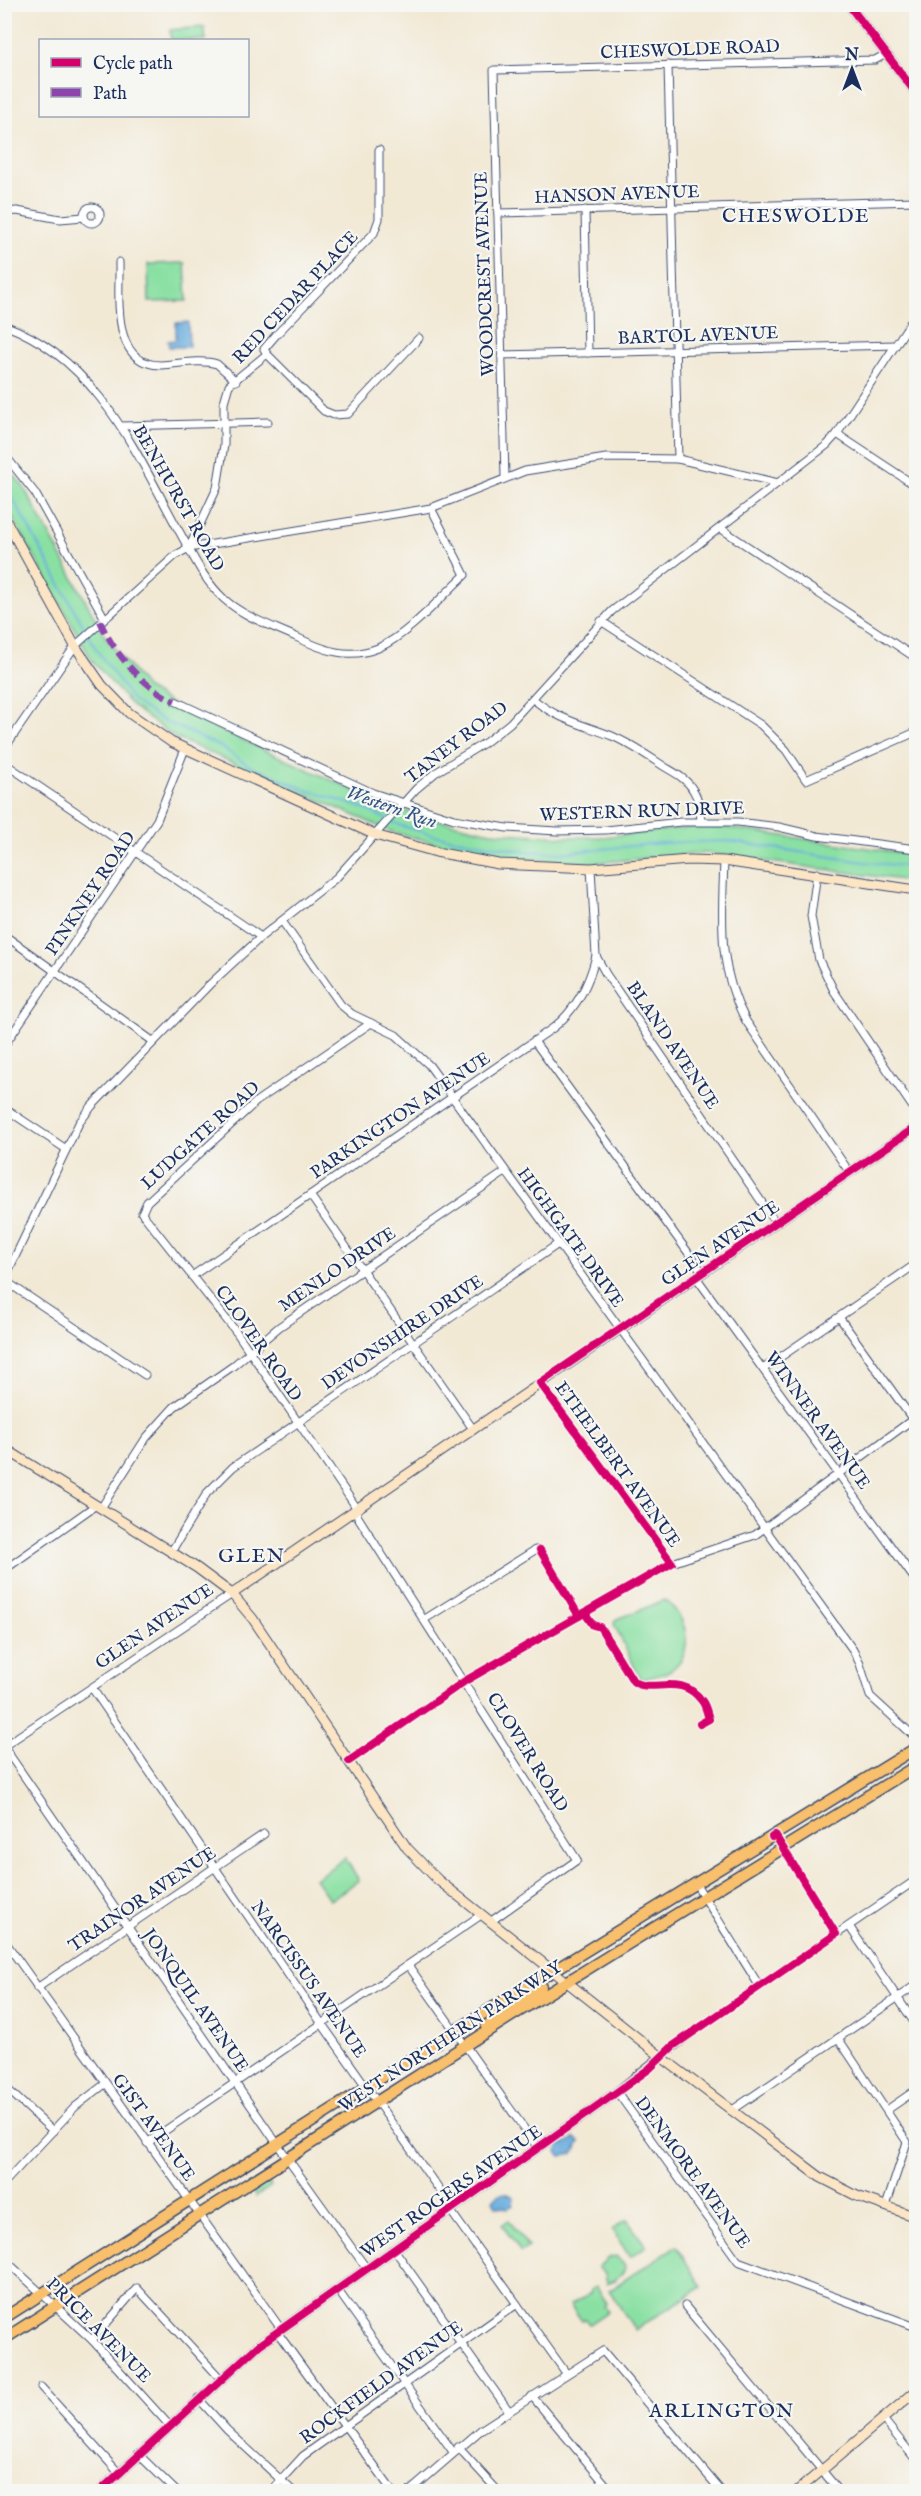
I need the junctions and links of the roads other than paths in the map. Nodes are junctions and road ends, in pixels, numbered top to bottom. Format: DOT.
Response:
graph roads {
  1 [pos="848,4"];
  2 [pos="886,54"];
  3 [pos="668,65"];
  4 [pos="494,70"];
  5 [pos="916,93"];
  6 [pos="379,150"];
  7 [pos="916,201"];
  8 [pos="672,208"];
  9 [pos="585,210"];
  10 [pos="4,212"];
  11 [pos="498,213"];
  12 [pos="84,217"];
  13 [pos="119,262"];
  14 [pos="916,314"];
  15 [pos="4,325"];
  16 [pos="419,338"];
  17 [pos="896,345"];
  18 [pos="675,351"];
  19 [pos="588,353"];
  20 [pos="267,354"];
  21 [pos="502,355"];
  22 [pos="236,381"];
  23 [pos="268,422"];
  24 [pos="224,423"];
  25 [pos="121,426"];
  26 [pos="837,434"];
  27 [pos="4,454"];
  28 [pos="678,459"];
  29 [pos="505,477"];
  30 [pos="778,483"];
  31 [pos="916,486"];
  32 [pos="431,508"];
  33 [pos="4,517"];
  34 [pos="720,528"];
  35 [pos="189,548"];
  36 [pos="104,617"];
  37 [pos="601,621"];
  38 [pos="75,646"];
  39 [pos="916,658"];
  40 [pos="533,699"];
  41 [pos="175,701"];
  42 [pos="916,732"];
  43 [pos="4,749"];
  44 [pos="185,749"];
  45 [pos="4,763"];
  46 [pos="402,804"];
  47 [pos="701,821"];
  48 [pos="375,835"];
  49 [pos="916,849"];
  50 [pos="135,851"];
  51 [pos="724,861"];
  52 [pos="591,868"];
  53 [pos="817,873"];
  54 [pos="916,890"];
  55 [pos="282,921"];
  56 [pos="4,935"];
  57 [pos="261,937"];
  58 [pos="596,956"];
  59 [pos="56,970"];
  60 [pos="371,1023"];
  61 [pos="534,1041"];
  62 [pos="154,1042"];
  63 [pos="4,1046"];
  64 [pos="452,1097"];
  65 [pos="4,1108"];
  66 [pos="916,1112"];
  67 [pos="916,1127"];
  68 [pos="66,1149"];
  69 [pos="505,1172"];
  70 [pos="850,1173"];
  71 [pos="310,1195"];
  72 [pos="138,1213"];
  73 [pos="776,1223"];
  74 [pos="558,1244"];
  75 [pos="916,1266"];
  76 [pos="362,1270"];
  77 [pos="699,1275"];
  78 [pos="192,1276"];
  79 [pos="4,1280"];
  80 [pos="839,1317"];
  81 [pos="620,1330"];
  82 [pos="413,1343"];
  83 [pos="249,1351"];
  84 [pos="763,1369"];
  85 [pos="145,1375"];
  86 [pos="540,1383"];
  87 [pos="916,1420"];
  88 [pos="297,1422"];
  89 [pos="473,1429"];
  90 [pos="4,1448"];
  91 [pos="839,1474"];
  92 [pos="99,1507"];
  93 [pos="356,1509"];
  94 [pos="763,1528"];
  95 [pos="171,1552"];
  96 [pos="672,1563"];
  97 [pos="4,1570"];
  98 [pos="916,1581"];
  99 [pos="232,1594"];
  100 [pos="579,1616"];
  101 [pos="425,1619"];
  102 [pos="465,1681"];
  103 [pos="92,1688"];
  104 [pos="916,1738"];
  105 [pos="4,1746"];
  106 [pos="916,1748"];
  107 [pos="349,1761"];
  108 [pos="916,1766"];
  109 [pos="264,1834"];
  110 [pos="775,1835"];
  111 [pos="782,1847"];
  112 [pos="214,1868"];
  113 [pos="916,1880"];
  114 [pos="696,1884"];
  115 [pos="703,1896"];
  116 [pos="482,1915"];
  117 [pos="490,1922"];
  118 [pos="849,1926"];
  119 [pos="127,1927"];
  120 [pos="837,1934"];
  121 [pos="4,1940"];
  122 [pos="408,1965"];
  123 [pos="553,1971"];
  124 [pos="565,1982"];
  125 [pos="916,1985"];
  126 [pos="760,1987"];
  127 [pos="37,1988"];
  128 [pos="898,1998"];
  129 [pos="321,2024"];
  130 [pos="916,2025"];
  131 [pos="455,2031"];
  132 [pos="484,2033"];
  133 [pos="838,2038"];
  134 [pos="465,2045"];
  135 [pos="661,2057"];
  136 [pos="235,2083"];
  137 [pos="105,2084"];
  138 [pos="4,2086"];
  139 [pos="367,2088"];
  140 [pos="916,2090"];
  141 [pos="617,2092"];
  142 [pos="377,2103"];
  143 [pos="887,2110"];
  144 [pos="731,2111"];
  145 [pos="53,2131"];
  146 [pos="147,2143"];
  147 [pos="278,2145"];
  148 [pos="538,2148"];
  149 [pos="287,2159"];
  150 [pos="4,2183"];
  151 [pos="189,2201"];
  152 [pos="886,2206"];
  153 [pos="450,2210"];
  154 [pos="200,2216"];
  155 [pos="916,2217"];
  156 [pos="394,2249"];
  157 [pos="4,2259"];
  158 [pos="367,2269"];
  159 [pos="337,2289"];
  160 [pos="42,2294"];
  161 [pos="517,2304"];
  162 [pos="685,2306"];
  163 [pos="55,2307"];
  164 [pos="4,2318"];
  165 [pos="916,2327"];
  166 [pos="279,2330"];
  167 [pos="4,2338"];
  168 [pos="92,2340"];
  169 [pos="461,2343"];
  170 [pos="566,2373"];
  171 [pos="220,2378"];
  172 [pos="405,2383"];
  173 [pos="40,2387"];
  174 [pos="916,2391"];
  175 [pos="532,2396"];
  176 [pos="198,2398"];
  177 [pos="509,2411"];
  178 [pos="883,2419"];
  179 [pos="170,2425"];
  180 [pos="345,2426"];
  181 [pos="456,2450"];
  182 [pos="138,2454"];
  183 [pos="916,2460"];
  184 [pos="822,2469"];
  185 [pos="118,2472"];
  186 [pos="280,2479"];
  187 [pos="99,2492"];
  188 [pos="177,2492"];
  189 [pos="270,2492"];
  190 [pos="294,2492"];
  191 [pos="393,2492"];
  192 [pos="410,2492"];
  193 [pos="499,2492"];
  194 [pos="612,2492"];
  195 [pos="722,2492"];
  196 [pos="796,2492"];
  197 [pos="840,2492"];
  1 -- 2 [label="main road"];
  2 -- 3 [label="street, CHESWOLDE ROAD"];
  2 -- 5 [label="main road"];
  3 -- 4 [label="street, CHESWOLDE ROAD"];
  3 -- 8 [label="street"];
  4 -- 11 [label="street, WOODCREST AVENUE"];
  6 -- 20 [label="street, RED CEDAR PLACE"];
  7 -- 8 [label="street, HANSON AVENUE"];
  8 -- 9 [label="street, HANSON AVENUE"];
  8 -- 18 [label="street"];
  9 -- 11 [label="street, HANSON AVENUE"];
  9 -- 19 [label="street"];
  10 -- 12 [label="street"];
  11 -- 21 [label="street, WOODCREST AVENUE"];
  13 -- 22 [label="street"];
  14 -- 17 [label="street, TANEY ROAD"];
  15 -- 25 [label="street, BENHURST ROAD"];
  16 -- 20 [label="street"];
  17 -- 18 [label="street, BARTOL AVENUE"];
  17 -- 26 [label="street, TANEY ROAD"];
  18 -- 19 [label="street, BARTOL AVENUE"];
  18 -- 28 [label="street"];
  19 -- 21 [label="street, BARTOL AVENUE"];
  20 -- 22 [label="street, RED CEDAR PLACE"];
  21 -- 29 [label="street, WOODCREST AVENUE"];
  22 -- 24 [label="street, RED CEDAR PLACE"];
  23 -- 24 [label="street"];
  24 -- 25 [label="street"];
  24 -- 35 [label="street, RED CEDAR PLACE"];
  25 -- 35 [label="street, BENHURST ROAD"];
  26 -- 30 [label="street, TANEY ROAD"];
  26 -- 31 [label="street"];
  27 -- 36 [label="street"];
  28 -- 29 [label="street"];
  28 -- 30 [label="street"];
  29 -- 32 [label="street"];
  30 -- 34 [label="street, TANEY ROAD"];
  32 -- 35 [label="street"];
  32 -- 35 [label="street, BENHURST ROAD"];
  33 -- 38 [label="main road"];
  34 -- 37 [label="street, TANEY ROAD"];
  34 -- 39 [label="street"];
  35 -- 36 [label="street"];
  36 -- 38 [label="street"];
  37 -- 40 [label="street, TANEY ROAD"];
  37 -- 42 [label="street"];
  38 -- 43 [label="street"];
  38 -- 44 [label="main road"];
  40 -- 46 [label="street, TANEY ROAD"];
  40 -- 47 [label="street"];
  41 -- 46 [label="street, WESTERN RUN DRIVE"];
  44 -- 48 [label="main road"];
  44 -- 50 [label="street, PINKNEY ROAD"];
  45 -- 50 [label="street"];
  46 -- 47 [label="street, WESTERN RUN DRIVE"];
  46 -- 48 [label="street, TANEY ROAD"];
  47 -- 49 [label="street, WESTERN RUN DRIVE"];
  48 -- 52 [label="main road"];
  48 -- 55 [label="street, TANEY ROAD"];
  50 -- 57 [label="street"];
  50 -- 59 [label="street, PINKNEY ROAD"];
  51 -- 52 [label="main road"];
  51 -- 53 [label="main road"];
  51 -- 70 [label="street"];
  52 -- 58 [label="street, BLAND AVENUE"];
  53 -- 54 [label="main road"];
  53 -- 66 [label="street"];
  55 -- 57 [label="street, TANEY ROAD"];
  55 -- 60 [label="street, HIGHGATE DRIVE"];
  56 -- 59 [label="street"];
  57 -- 62 [label="street, TANEY ROAD"];
  58 -- 61 [label="street, PARKINGTON AVENUE"];
  58 -- 73 [label="street, BLAND AVENUE"];
  59 -- 62 [label="street"];
  59 -- 63 [label="street, PINKNEY ROAD"];
  60 -- 64 [label="street, HIGHGATE DRIVE"];
  60 -- 72 [label="street, LUDGATE ROAD"];
  61 -- 64 [label="street, PARKINGTON AVENUE"];
  61 -- 77 [label="street, WINNER AVENUE"];
  62 -- 68 [label="street, TANEY ROAD"];
  64 -- 69 [label="street, HIGHGATE DRIVE"];
  64 -- 71 [label="street, PARKINGTON AVENUE"];
  65 -- 68 [label="street"];
  67 -- 70 [label="main road, GLEN AVENUE"];
  68 -- 79 [label="street, TANEY ROAD"];
  69 -- 74 [label="street, HIGHGATE DRIVE"];
  69 -- 76 [label="street, MENLO DRIVE"];
  70 -- 73 [label="main road, GLEN AVENUE"];
  71 -- 76 [label="street"];
  71 -- 78 [label="street, PARKINGTON AVENUE"];
  72 -- 78 [label="street, CLOVER ROAD"];
  73 -- 77 [label="main road, GLEN AVENUE"];
  74 -- 81 [label="street, HIGHGATE DRIVE"];
  74 -- 82 [label="street, DEVONSHIRE DRIVE"];
  75 -- 80 [label="street"];
  76 -- 82 [label="street"];
  76 -- 83 [label="street, MENLO DRIVE"];
  77 -- 81 [label="main road, GLEN AVENUE"];
  77 -- 84 [label="street, WINNER AVENUE"];
  78 -- 83 [label="street, CLOVER ROAD"];
  79 -- 85 [label="street"];
  80 -- 84 [label="street"];
  80 -- 87 [label="street"];
  81 -- 86 [label="main road, GLEN AVENUE"];
  81 -- 94 [label="street, HIGHGATE DRIVE"];
  82 -- 88 [label="street, DEVONSHIRE DRIVE"];
  82 -- 89 [label="street"];
  83 -- 88 [label="street, CLOVER ROAD"];
  83 -- 92 [label="street, MENLO DRIVE"];
  84 -- 91 [label="street, WINNER AVENUE"];
  86 -- 89 [label="main road, GLEN AVENUE"];
  86 -- 96 [label="street, ETHELBERT AVENUE"];
  87 -- 91 [label="street"];
  88 -- 93 [label="street, CLOVER ROAD"];
  88 -- 95 [label="street, DEVONSHIRE DRIVE"];
  89 -- 93 [label="main road, GLEN AVENUE"];
  90 -- 92 [label="main road"];
  91 -- 94 [label="street"];
  91 -- 98 [label="street, WINNER AVENUE"];
  92 -- 95 [label="main road"];
  92 -- 97 [label="street, MENLO DRIVE"];
  93 -- 99 [label="main road, GLEN AVENUE"];
  93 -- 101 [label="street, CLOVER ROAD"];
  94 -- 96 [label="street"];
  94 -- 104 [label="street, HIGHGATE DRIVE"];
  95 -- 99 [label="main road"];
  96 -- 100 [label="street"];
  99 -- 103 [label="street, GLEN AVENUE"];
  99 -- 107 [label="main road"];
  100 -- 101 [label="street"];
  100 -- 102 [label="street"];
  101 -- 102 [label="street, CLOVER ROAD"];
  102 -- 107 [label="street"];
  102 -- 117 [label="street, CLOVER ROAD"];
  103 -- 105 [label="street, GLEN AVENUE"];
  103 -- 112 [label="street, NARCISSUS AVENUE"];
  105 -- 119 [label="street, JONQUIL AVENUE"];
  106 -- 110 [label="main road, WEST NORTHERN PARKWAY"];
  107 -- 116 [label="main road"];
  108 -- 111 [label="main road, WEST NORTHERN PARKWAY"];
  109 -- 112 [label="street, TRAINOR AVENUE"];
  110 -- 111 [label="street"];
  110 -- 114 [label="main road, WEST NORTHERN PARKWAY"];
  111 -- 115 [label="main road, WEST NORTHERN PARKWAY"];
  111 -- 120 [label="street"];
  112 -- 119 [label="street, TRAINOR AVENUE"];
  112 -- 129 [label="street, NARCISSUS AVENUE"];
  113 -- 118 [label="street, WEST ROGERS AVENUE"];
  114 -- 115 [label="street"];
  114 -- 123 [label="main road, WEST NORTHERN PARKWAY"];
  115 -- 124 [label="main road, WEST NORTHERN PARKWAY"];
  115 -- 126 [label="street"];
  116 -- 117 [label="main road"];
  116 -- 122 [label="street"];
  117 -- 123 [label="main road"];
  118 -- 120 [label="street, WEST ROGERS AVENUE"];
  118 -- 128 [label="street"];
  119 -- 127 [label="street, TRAINOR AVENUE"];
  119 -- 136 [label="street, JONQUIL AVENUE"];
  120 -- 126 [label="street, WEST ROGERS AVENUE"];
  121 -- 127 [label="street, GIST AVENUE"];
  122 -- 129 [label="street"];
  122 -- 131 [label="street"];
  123 -- 124 [label="main road"];
  123 -- 131 [label="main road, WEST NORTHERN PARKWAY"];
  123 -- 132 [label="main road"];
  124 -- 132 [label="main road, WEST NORTHERN PARKWAY"];
  124 -- 135 [label="main road"];
  125 -- 128 [label="street"];
  126 -- 135 [label="street, WEST ROGERS AVENUE"];
  127 -- 137 [label="street, GIST AVENUE"];
  128 -- 130 [label="street"];
  128 -- 133 [label="street"];
  129 -- 136 [label="street"];
  129 -- 139 [label="street, NARCISSUS AVENUE"];
  131 -- 134 [label="street"];
  131 -- 139 [label="main road, WEST NORTHERN PARKWAY"];
  132 -- 134 [label="main road, WEST NORTHERN PARKWAY"];
  133 -- 143 [label="street"];
  133 -- 144 [label="street"];
  134 -- 142 [label="main road, WEST NORTHERN PARKWAY"];
  134 -- 148 [label="street"];
  135 -- 141 [label="main road, WEST ROGERS AVENUE"];
  135 -- 144 [label="main road"];
  136 -- 146 [label="street"];
  136 -- 147 [label="street, JONQUIL AVENUE"];
  137 -- 145 [label="street"];
  137 -- 146 [label="street, GIST AVENUE"];
  138 -- 145 [label="street"];
  139 -- 142 [label="street, NARCISSUS AVENUE"];
  139 -- 147 [label="main road, WEST NORTHERN PARKWAY"];
  140 -- 143 [label="street"];
  141 -- 148 [label="main road, WEST ROGERS AVENUE"];
  141 -- 165 [label="street, DENMORE AVENUE"];
  142 -- 149 [label="main road, WEST NORTHERN PARKWAY"];
  142 -- 153 [label="street, NARCISSUS AVENUE"];
  143 -- 152 [label="street"];
  144 -- 152 [label="main road"];
  145 -- 150 [label="street"];
  146 -- 151 [label="street, GIST AVENUE"];
  147 -- 149 [label="street, JONQUIL AVENUE"];
  147 -- 151 [label="main road, WEST NORTHERN PARKWAY"];
  148 -- 153 [label="main road, WEST ROGERS AVENUE"];
  149 -- 154 [label="main road, WEST NORTHERN PARKWAY"];
  149 -- 158 [label="street, JONQUIL AVENUE"];
  151 -- 154 [label="street, GIST AVENUE"];
  151 -- 160 [label="main road, WEST NORTHERN PARKWAY"];
  152 -- 155 [label="main road"];
  153 -- 156 [label="main road, WEST ROGERS AVENUE"];
  153 -- 161 [label="street, NARCISSUS AVENUE"];
  154 -- 163 [label="main road, WEST NORTHERN PARKWAY"];
  154 -- 166 [label="street, GIST AVENUE"];
  156 -- 158 [label="main road, WEST ROGERS AVENUE"];
  156 -- 169 [label="street"];
  157 -- 160 [label="street, PRICE AVENUE"];
  158 -- 159 [label="main road, WEST ROGERS AVENUE"];
  159 -- 166 [label="main road, WEST ROGERS AVENUE"];
  159 -- 172 [label="street"];
  160 -- 163 [label="street, PRICE AVENUE"];
  160 -- 164 [label="main road, WEST NORTHERN PARKWAY"];
  161 -- 169 [label="street, ROCKFIELD AVENUE"];
  161 -- 170 [label="street, NARCISSUS AVENUE"];
  162 -- 184 [label="street"];
  163 -- 167 [label="main road, WEST NORTHERN PARKWAY"];
  163 -- 168 [label="street, PRICE AVENUE"];
  166 -- 171 [label="main road, WEST ROGERS AVENUE"];
  166 -- 180 [label="street, GIST AVENUE"];
  168 -- 171 [label="street"];
  168 -- 179 [label="street, PRICE AVENUE"];
  169 -- 172 [label="street, ROCKFIELD AVENUE"];
  169 -- 177 [label="street"];
  170 -- 175 [label="street"];
  170 -- 195 [label="street"];
  171 -- 176 [label="main road, WEST ROGERS AVENUE"];
  172 -- 180 [label="street, ROCKFIELD AVENUE"];
  172 -- 181 [label="street"];
  173 -- 185 [label="street"];
  174 -- 178 [label="main road"];
  175 -- 177 [label="street"];
  175 -- 194 [label="street"];
  176 -- 179 [label="main road, WEST ROGERS AVENUE"];
  176 -- 186 [label="street"];
  177 -- 181 [label="street"];
  178 -- 183 [label="street"];
  178 -- 184 [label="main road"];
  179 -- 182 [label="main road, WEST ROGERS AVENUE"];
  180 -- 186 [label="street, ROCKFIELD AVENUE"];
  180 -- 191 [label="street, GIST AVENUE"];
  181 -- 192 [label="street"];
  181 -- 193 [label="street"];
  182 -- 185 [label="main road, WEST ROGERS AVENUE"];
  182 -- 188 [label="street"];
  184 -- 196 [label="main road"];
  184 -- 197 [label="street"];
  185 -- 187 [label="main road, WEST ROGERS AVENUE"];
  186 -- 189 [label="street, ROCKFIELD AVENUE"];
  186 -- 190 [label="street"];
}
